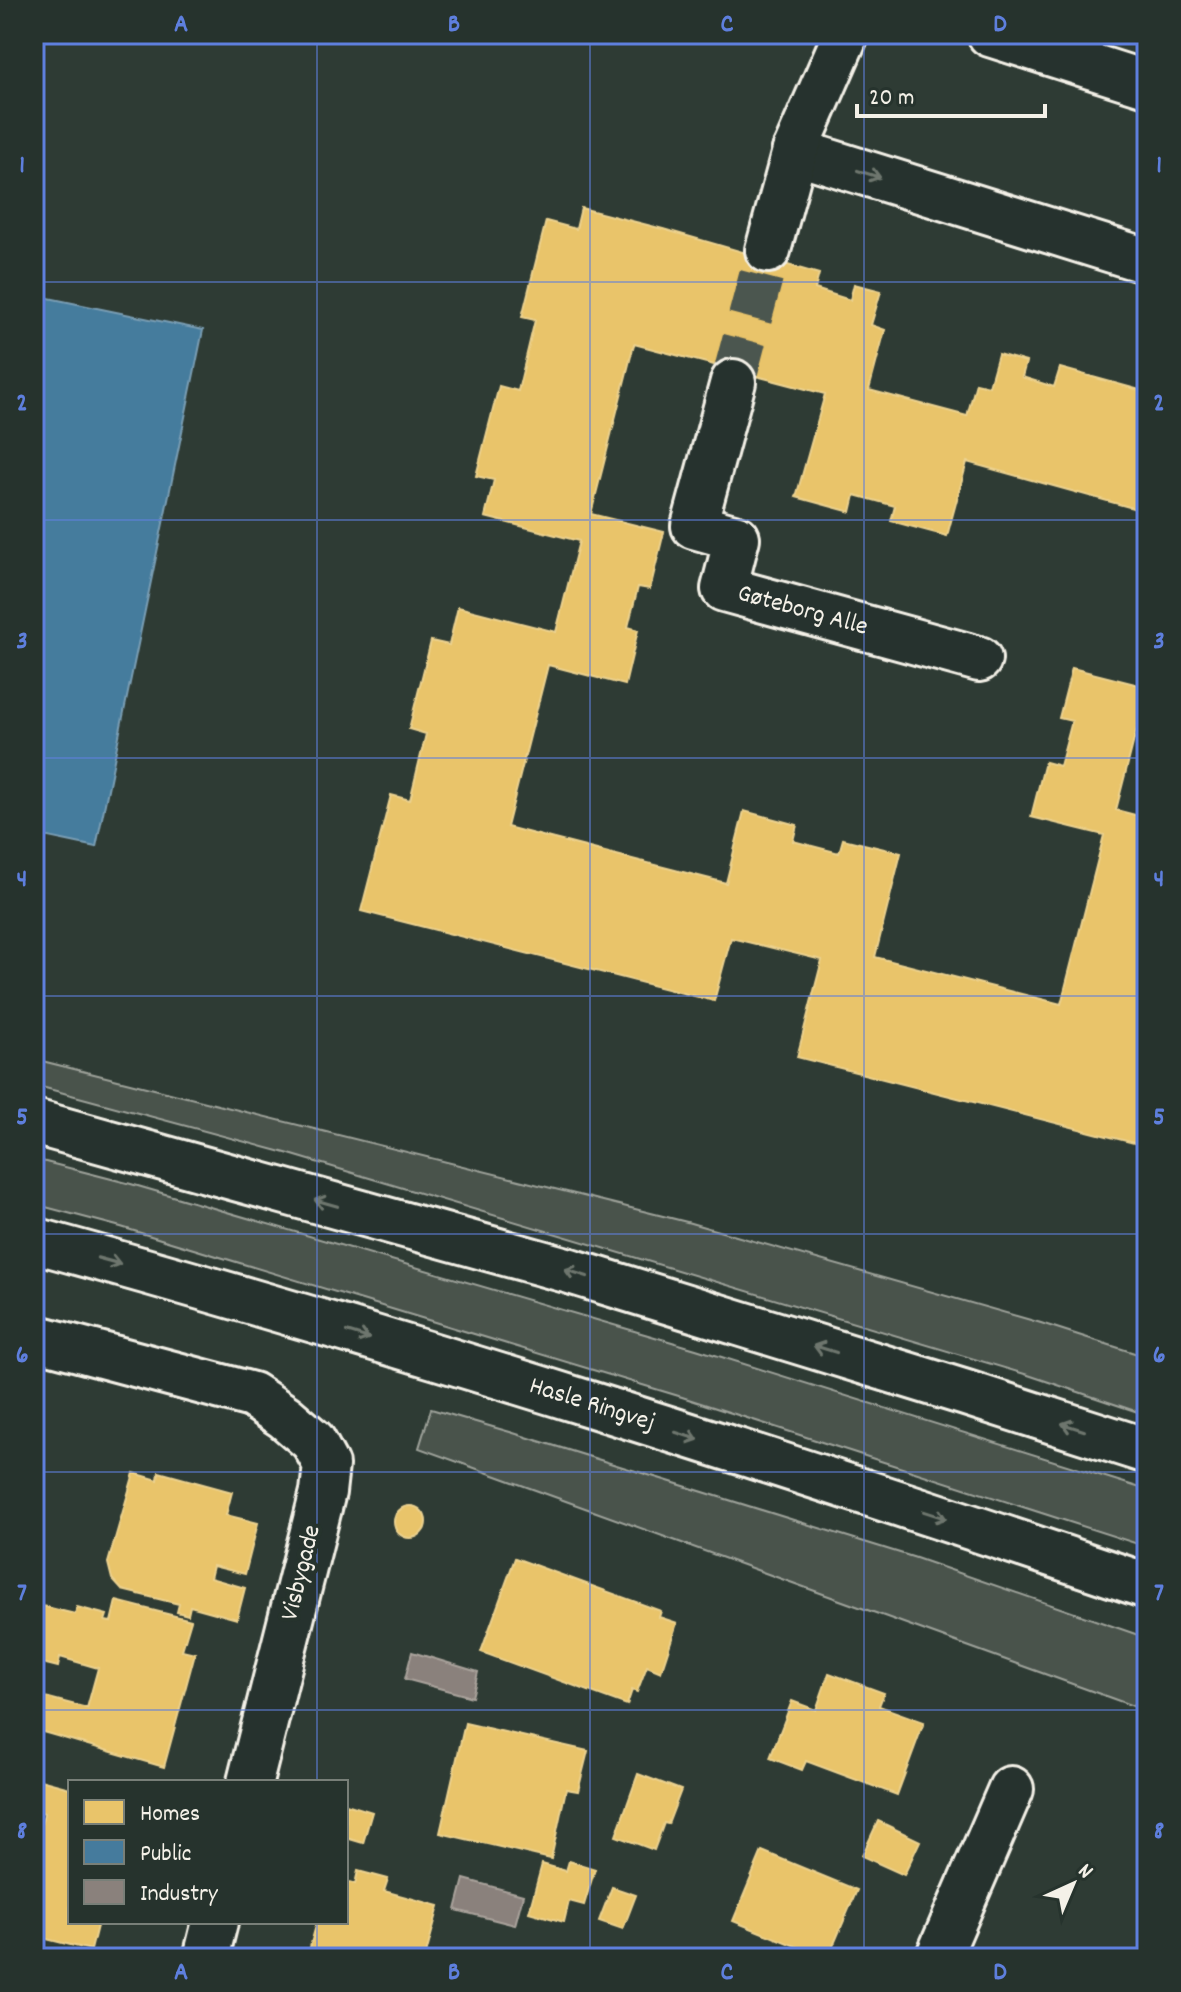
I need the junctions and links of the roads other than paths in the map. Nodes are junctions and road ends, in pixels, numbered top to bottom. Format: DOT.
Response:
graph roads {
  1 [pos="846,34"];
  2 [pos="990,34"];
  3 [pos="1147,84"];
  4 [pos="795,151"];
  5 [pos="768,250"];
  6 [pos="1147,261"];
  7 [pos="733,382"];
  8 [pos="979,659"];
  9 [pos="34,1122"];
  10 [pos="34,1240"];
  11 [pos="34,1337"];
  12 [pos="1147,1451"];
  13 [pos="1147,1586"];
  14 [pos="251,1780"];
  15 [pos="1011,1789"];
  16 [pos="214,1924"];
  17 [pos="206,1958"];
  18 [pos="938,1958"];
  1 -- 4 [label="main road"];
  2 -- 3 [label="main road"];
  4 -- 5 [label="main road"];
  4 -- 6 [label="main road, one-way"];
  7 -- 8 [label="main road, Gøteborg Alle"];
  12 -- 9 [label="main road, one-way"];
  10 -- 13 [label="main road, Hasle Ringvej, one-way"];
  11 -- 14 [label="main road, Visbygade"];
  15 -- 18 [label="main road"];
  16 -- 17 [label="main road"];
}
